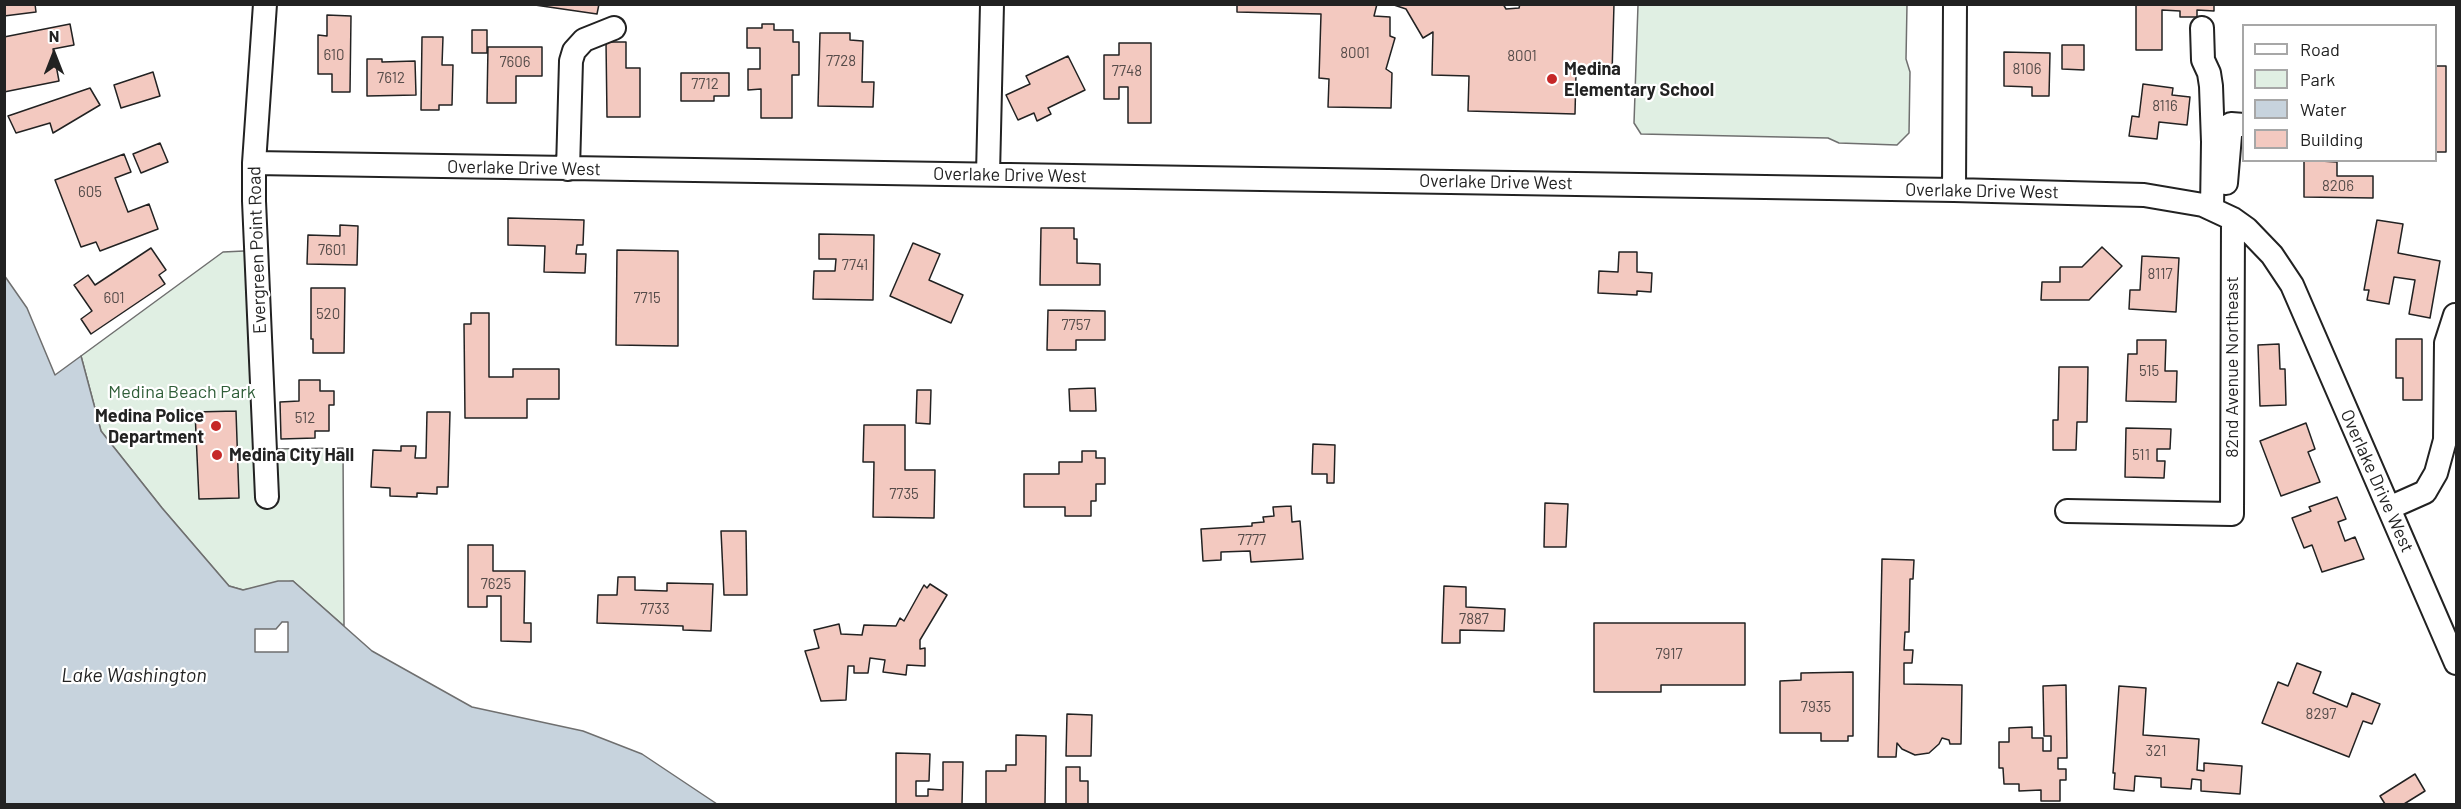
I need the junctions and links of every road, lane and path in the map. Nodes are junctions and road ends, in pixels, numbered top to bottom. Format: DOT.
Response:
graph roads {
  1 [pos="265,4"];
  2 [pos="992,4"];
  3 [pos="1955,4"];
  4 [pos="614,28"];
  5 [pos="2202,28"];
  6 [pos="2242,124"];
  7 [pos="254,163"];
  8 [pos="568,169"];
  9 [pos="988,174"];
  10 [pos="1954,190"];
  11 [pos="2223,214"];
  12 [pos="2455,315"];
  13 [pos="267,496"];
  14 [pos="2389,508"];
  15 [pos="2067,511"];
  16 [pos="2457,663"];
  1 -- 7 [label="street, Evergreen Point Road"];
  2 -- 9 [label="street"];
  3 -- 10 [label="street"];
  4 -- 8 [label="street"];
  5 -- 11 [label="street"];
  6 -- 11 [label="street"];
  7 -- 8 [label="street, Overlake Drive West"];
  7 -- 13 [label="street, Evergreen Point Road"];
  8 -- 9 [label="street, Overlake Drive West"];
  9 -- 10 [label="street, Overlake Drive West"];
  10 -- 11 [label="street, Overlake Drive West"];
  11 -- 14 [label="street, Overlake Drive West"];
  11 -- 15 [label="street, 82nd Avenue Northeast"];
  12 -- 14 [label="street"];
  14 -- 16 [label="street, Overlake Drive West"];
}
